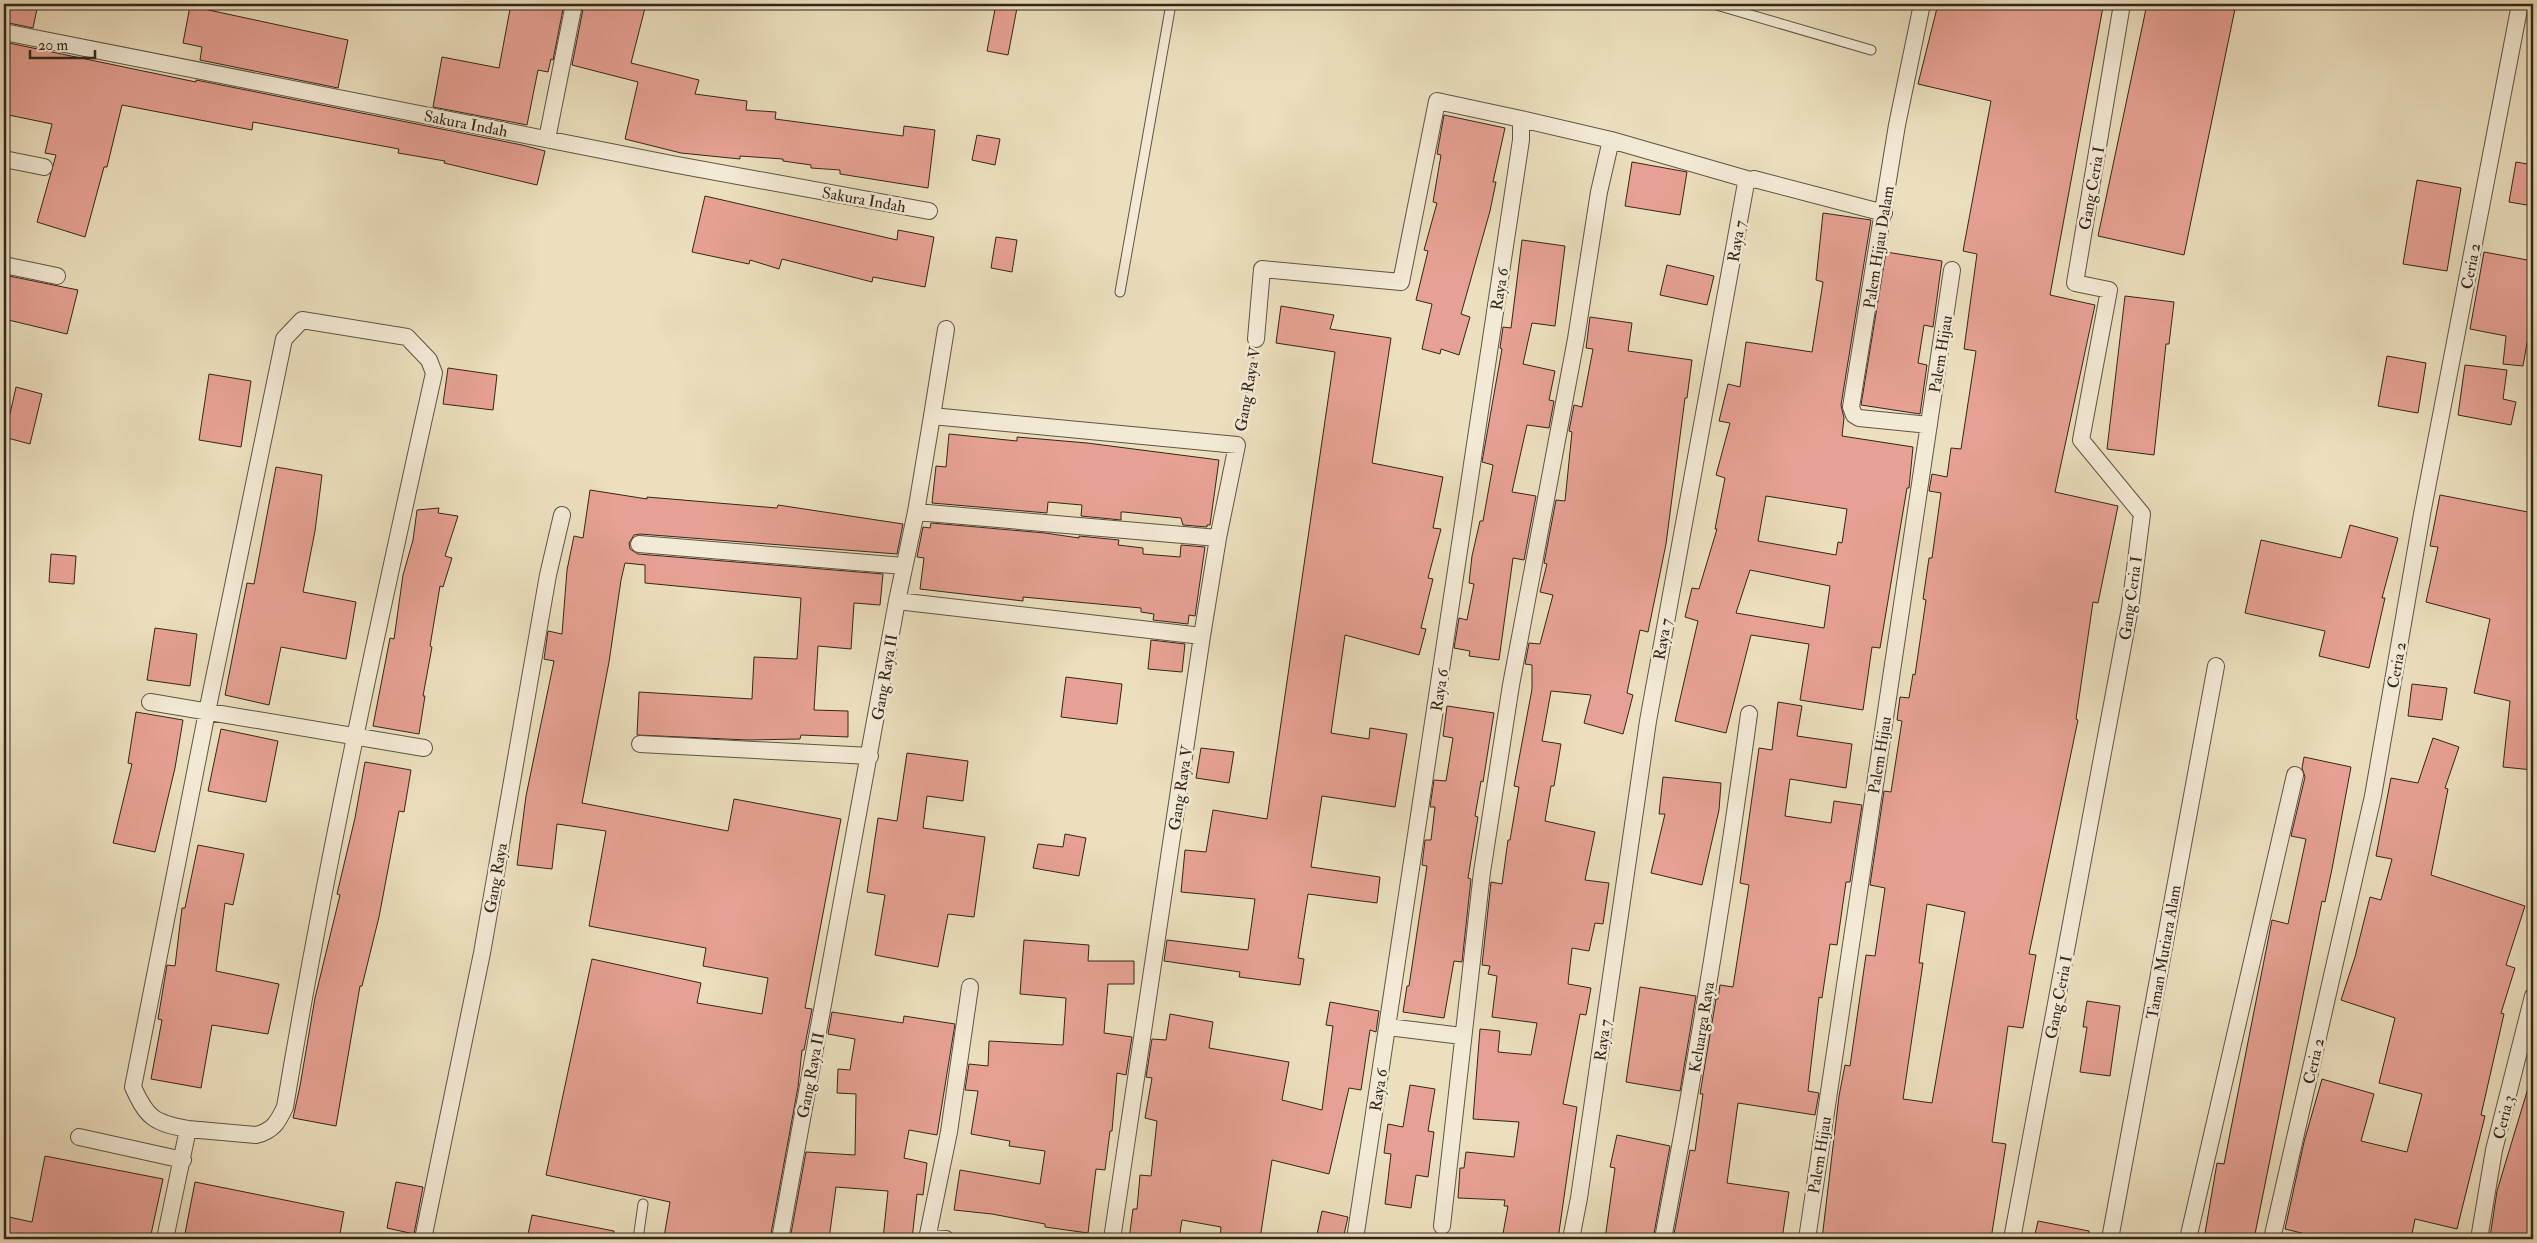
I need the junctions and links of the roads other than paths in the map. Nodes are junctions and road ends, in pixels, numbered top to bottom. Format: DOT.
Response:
graph roads {
  1 [pos="574,4"];
  2 [pos="1171,4"];
  3 [pos="1713,4"];
  4 [pos="1922,4"];
  5 [pos="2122,4"];
  6 [pos="2520,4"];
  7 [pos="4,32"];
  8 [pos="1871,50"];
  9 [pos="1521,119"];
  10 [pos="547,139"];
  11 [pos="1611,140"];
  12 [pos="4,159"];
  13 [pos="44,167"];
  14 [pos="1750,180"];
  15 [pos="929,211"];
  16 [pos="1884,213"];
  17 [pos="4,265"];
  18 [pos="1952,270"];
  19 [pos="57,276"];
  20 [pos="1120,292"];
  21 [pos="946,329"];
  22 [pos="1256,339"];
  23 [pos="932,416"];
  24 [pos="1929,426"];
  25 [pos="916,512"];
  26 [pos="562,515"];
  27 [pos="1218,538"];
  28 [pos="639,544"];
  29 [pos="904,566"];
  30 [pos="897,601"];
  31 [pos="1202,636"];
  32 [pos="2216,666"];
  33 [pos="150,702"];
  34 [pos="207,712"];
  35 [pos="1749,714"];
  36 [pos="354,735"];
  37 [pos="640,744"];
  38 [pos="424,748"];
  39 [pos="870,756"];
  40 [pos="2294,775"];
  41 [pos="970,987"];
  42 [pos="2533,996"];
  43 [pos="1388,1027"];
  44 [pos="1462,1036"];
  45 [pos="188,1128"];
  46 [pos="79,1138"];
  47 [pos="183,1160"];
  48 [pos="643,1204"];
  49 [pos="1442,1226"];
  50 [pos="166,1239"];
  51 [pos="423,1239"];
  52 [pos="638,1239"];
  53 [pos="780,1239"];
  54 [pos="927,1239"];
  55 [pos="946,1239"];
  56 [pos="1112,1239"];
  57 [pos="1355,1239"];
  58 [pos="1571,1239"];
  59 [pos="1663,1239"];
  60 [pos="1807,1239"];
  61 [pos="2012,1239"];
  62 [pos="2110,1239"];
  63 [pos="2188,1239"];
  64 [pos="2272,1239"];
  65 [pos="2479,1239"];
  1 -- 10 [label="street"];
  2 -- 20 [label="lane"];
  3 -- 8 [label="lane"];
  4 -- 16 [label="street, Palem Hijau Dalam"];
  5 -- 61 [label="street, Gang Ceria I"];
  6 -- 64 [label="street, Ceria 2"];
  7 -- 10 [label="street, Sakura Indah"];
  9 -- 11 [label="street"];
  9 -- 22 [label="street"];
  9 -- 43 [label="street, Raya 6"];
  10 -- 15 [label="street, Sakura Indah"];
  11 -- 14 [label="street"];
  11 -- 44 [label="street"];
  12 -- 13 [label="street"];
  14 -- 16 [label="street"];
  14 -- 58 [label="street, Raya 7"];
  16 -- 24 [label="street, Palem Hijau Dalam"];
  17 -- 19 [label="street"];
  18 -- 24 [label="street, Palem Hijau"];
  21 -- 23 [label="street, Gang Raya II"];
  23 -- 25 [label="street, Gang Raya II"];
  23 -- 27 [label="street, Gang Raya V"];
  24 -- 60 [label="street, Palem Hijau"];
  25 -- 27 [label="street"];
  25 -- 29 [label="street, Gang Raya II"];
  26 -- 51 [label="street, Gang Raya"];
  27 -- 31 [label="street, Gang Raya V"];
  28 -- 29 [label="street"];
  29 -- 30 [label="street, Gang Raya II"];
  30 -- 31 [label="street"];
  30 -- 39 [label="street, Gang Raya II"];
  31 -- 56 [label="street, Gang Raya V"];
  32 -- 62 [label="street, Taman Mutiara Alam"];
  33 -- 34 [label="street"];
  34 -- 36 [label="street"];
  34 -- 36 [label="street"];
  34 -- 45 [label="street"];
  35 -- 59 [label="street, Keluarga Raya"];
  36 -- 38 [label="street"];
  36 -- 45 [label="street"];
  37 -- 39 [label="street"];
  39 -- 53 [label="street, Gang Raya II"];
  40 -- 63 [label="street"];
  41 -- 54 [label="street"];
  42 -- 65 [label="street, Ceria 3"];
  43 -- 44 [label="street"];
  43 -- 57 [label="street, Raya 6"];
  44 -- 49 [label="street"];
  45 -- 47 [label="street"];
  46 -- 47 [label="street"];
  47 -- 50 [label="street"];
  48 -- 52 [label="lane"];
  54 -- 55 [label="street"];
}
